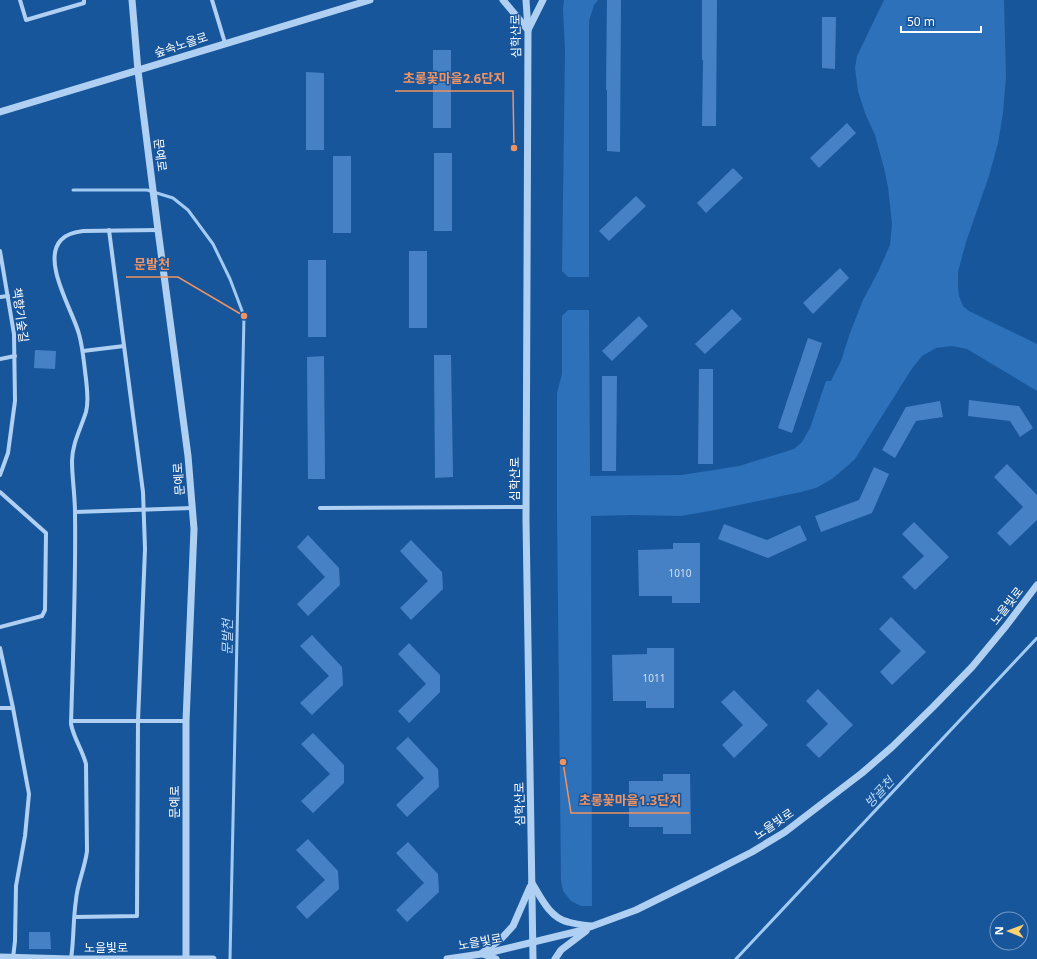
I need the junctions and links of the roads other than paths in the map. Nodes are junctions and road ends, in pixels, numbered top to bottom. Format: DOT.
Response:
graph roads {
  1 [pos="20,0"];
  2 [pos="84,0"];
  3 [pos="132,0"];
  4 [pos="212,0"];
  5 [pos="370,0"];
  6 [pos="503,0"];
  7 [pos="526,0"];
  8 [pos="543,0"];
  9 [pos="528,30"];
  10 [pos="225,43"];
  11 [pos="138,71"];
  12 [pos="0,112"];
  13 [pos="108,230"];
  14 [pos="158,230"];
  15 [pos="0,251"];
  16 [pos="8,296"];
  17 [pos="0,297"];
  18 [pos="124,346"];
  19 [pos="82,351"];
  20 [pos="15,356"];
  21 [pos="0,359"];
  22 [pos="0,475"];
  23 [pos="0,492"];
  24 [pos="526,507"];
  25 [pos="192,508"];
  26 [pos="320,508"];
  27 [pos="144,509"];
  28 [pos="75,512"];
  29 [pos="1037,585"];
  30 [pos="0,627"];
  31 [pos="0,648"];
  32 [pos="0,708"];
  33 [pos="13,708"];
  34 [pos="71,721"];
  35 [pos="138,721"];
  36 [pos="186,721"];
  37 [pos="532,883"];
  38 [pos="75,916"];
  39 [pos="593,926"];
  40 [pos="533,942"];
  41 [pos="481,954"];
  42 [pos="0,957"];
  43 [pos="14,958"];
  44 [pos="71,959"];
  45 [pos="186,959"];
  46 [pos="204,959"];
  47 [pos="212,959"];
  48 [pos="447,959"];
  49 [pos="496,959"];
  50 [pos="533,959"];
  51 [pos="555,959"];
  1 -- 2 [label="street"];
  3 -- 11 [label="street, 문예로"];
  4 -- 10 [label="street"];
  5 -- 10 [label="street, 숲속노을로"];
  6 -- 9 [label="street"];
  7 -- 9 [label="street, 심학산로"];
  8 -- 9 [label="street"];
  9 -- 24 [label="street, 심학산로"];
  10 -- 11 [label="street, 숲속노을로"];
  11 -- 12 [label="street, 숲속노을로"];
  11 -- 14 [label="street, 문예로"];
  13 -- 14 [label="street"];
  13 -- 18 [label="street"];
  13 -- 19 [label="street"];
  14 -- 25 [label="street, 문예로"];
  15 -- 16 [label="street, 책향기숲길"];
  16 -- 17 [label="street"];
  16 -- 20 [label="street, 책향기숲길"];
  18 -- 19 [label="street"];
  18 -- 27 [label="street"];
  19 -- 28 [label="street"];
  20 -- 21 [label="street"];
  20 -- 22 [label="street, 책향기숲길"];
  23 -- 30 [label="street"];
  24 -- 26 [label="street"];
  24 -- 37 [label="street, 심학산로"];
  25 -- 27 [label="street"];
  25 -- 36 [label="street, 문예로"];
  27 -- 28 [label="street"];
  27 -- 35 [label="street"];
  28 -- 34 [label="street"];
  29 -- 39 [label="street, 노을빛로"];
  31 -- 33 [label="street"];
  32 -- 33 [label="street"];
  33 -- 43 [label="street"];
  34 -- 35 [label="street"];
  34 -- 38 [label="street"];
  35 -- 36 [label="street"];
  35 -- 38 [label="street"];
  36 -- 45 [label="street, 문예로"];
  37 -- 39 [label="street"];
  37 -- 40 [label="street, 심학산로"];
  37 -- 41 [label="street"];
  38 -- 44 [label="street"];
  39 -- 40 [label="street, 노을빛로"];
  39 -- 51 [label="street"];
  40 -- 41 [label="street, 노을빛로"];
  40 -- 50 [label="street, 심학산로"];
  41 -- 48 [label="street, 노을빛로"];
  41 -- 49 [label="street"];
  42 -- 43 [label="street, 노을빛로"];
  43 -- 44 [label="street, 노을빛로"];
  44 -- 45 [label="street, 노을빛로"];
  45 -- 46 [label="street, 노을빛로"];
  46 -- 47 [label="street, 노을빛로"];
}
